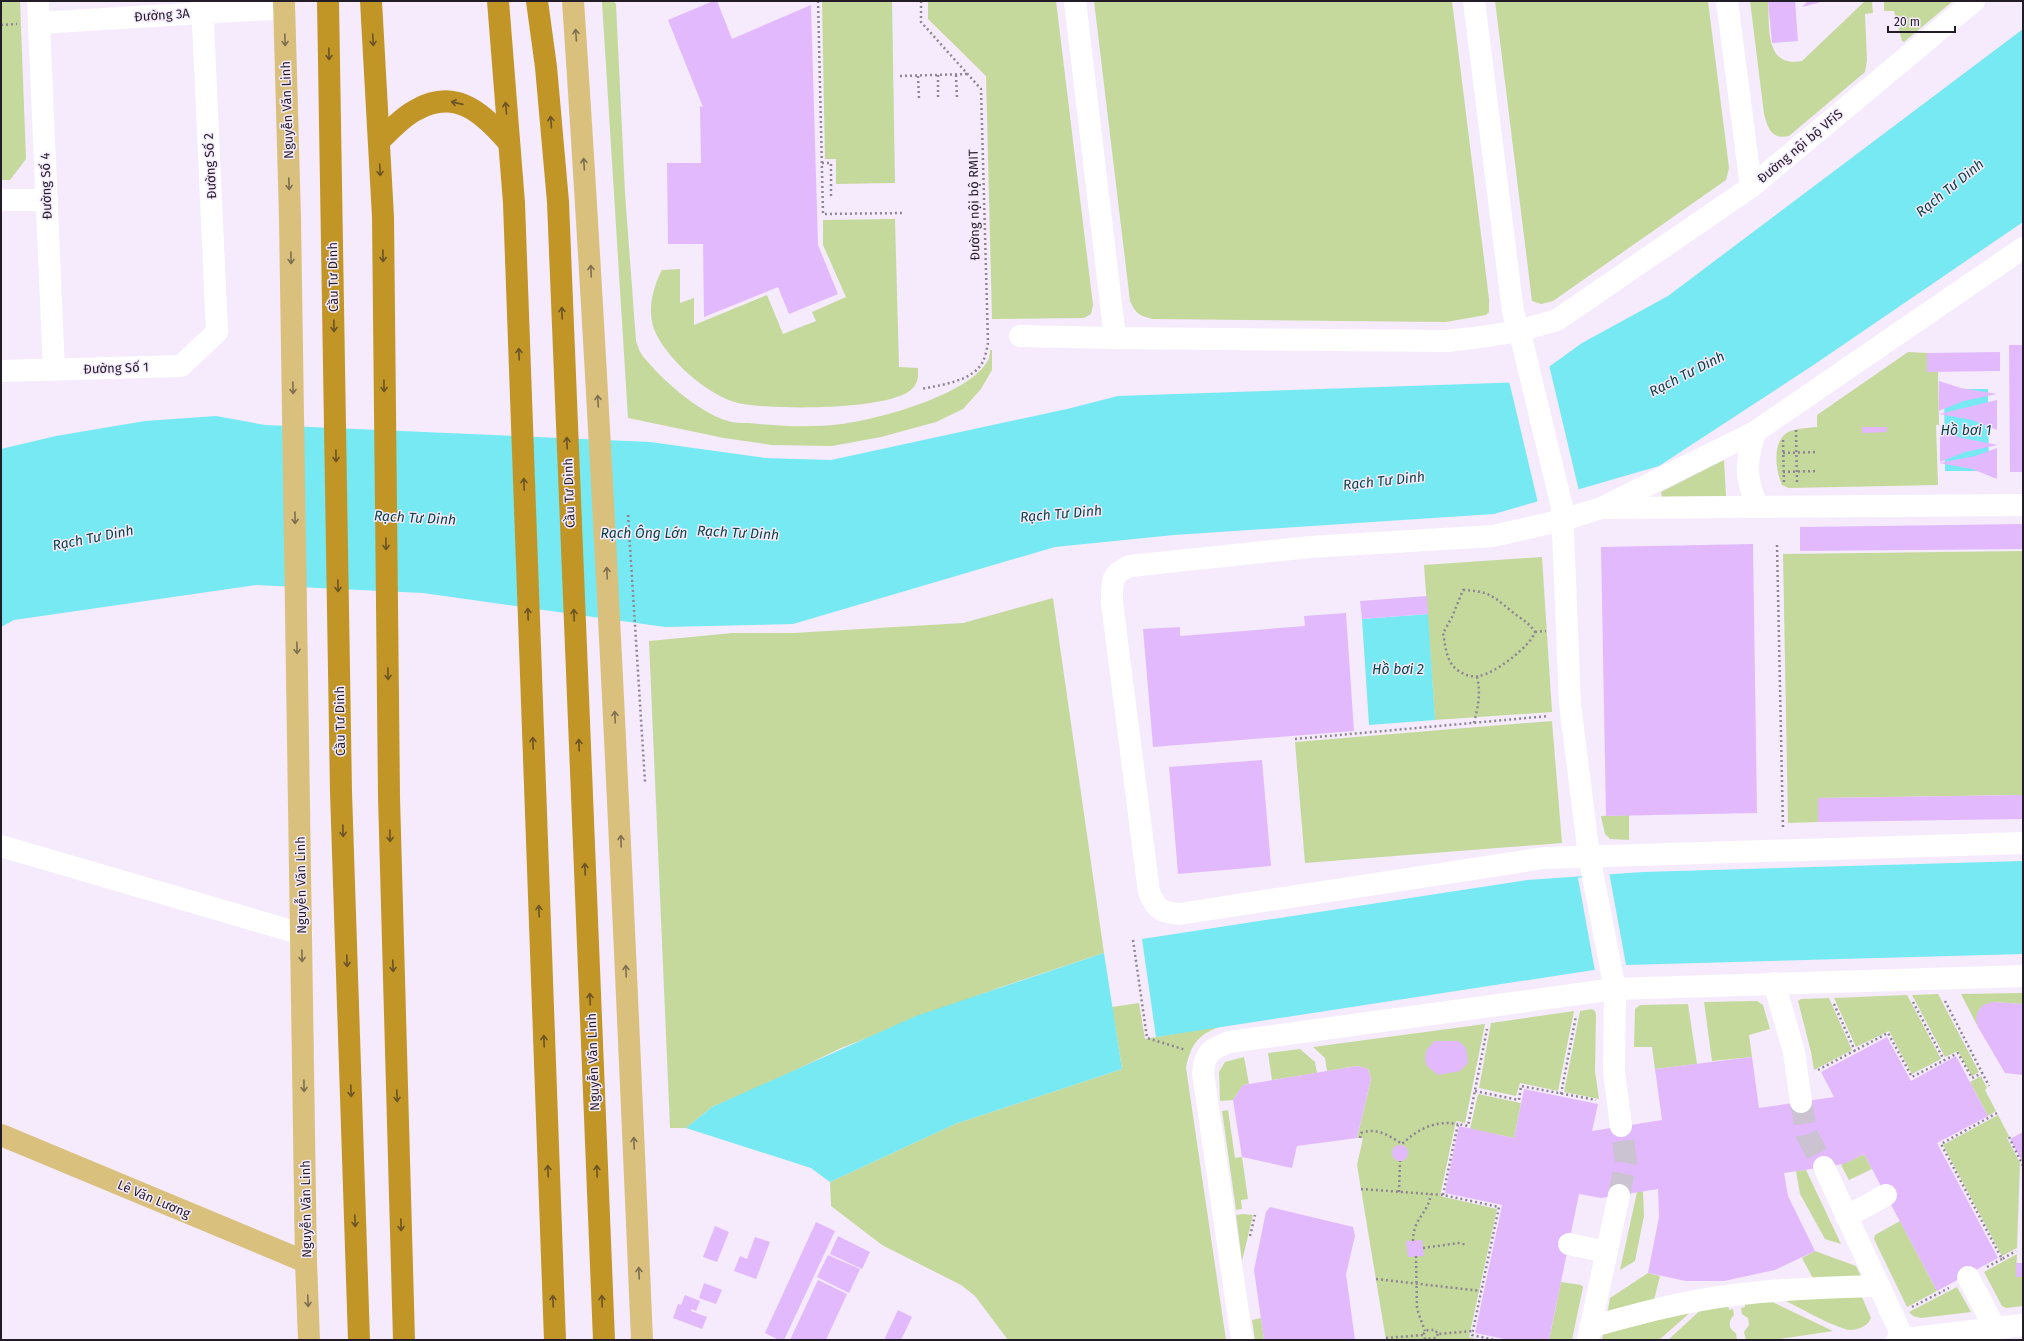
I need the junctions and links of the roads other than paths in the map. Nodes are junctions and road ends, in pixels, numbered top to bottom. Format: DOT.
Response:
graph roads {
  1 [pos="38,1"];
  2 [pos="328,1"];
  3 [pos="371,1"];
  4 [pos="498,1"];
  5 [pos="537,1"];
  6 [pos="574,1"];
  7 [pos="1075,1"];
  8 [pos="1474,1"];
  9 [pos="1727,1"];
  10 [pos="1974,1"];
  11 [pos="285,4"];
  12 [pos="203,6"];
  13 [pos="39,23"];
  14 [pos="379,141"];
  15 [pos="509,143"];
  16 [pos="1751,187"];
  17 [pos="1,200"];
  18 [pos="46,200"];
  19 [pos="2023,248"];
  20 [pos="217,332"];
  21 [pos="1020,336"];
  22 [pos="1520,336"];
  23 [pos="1115,338"];
  24 [pos="54,370"];
  25 [pos="1,371"];
  26 [pos="1755,432"];
  27 [pos="2023,505"];
  28 [pos="1757,507"];
  29 [pos="1601,508"];
  30 [pos="1563,514"];
  31 [pos="581,784"];
  32 [pos="2023,843"];
  33 [pos="1,846"];
  34 [pos="1589,856"];
  35 [pos="302,934"];
  36 [pos="2023,976"];
  37 [pos="1774,984"];
  38 [pos="1615,989"];
  39 [pos="1801,1102"];
  40 [pos="1621,1126"];
  41 [pos="1,1135"];
  42 [pos="1824,1167"];
  43 [pos="1619,1195"];
  44 [pos="1886,1195"];
  45 [pos="1846,1217"];
  46 [pos="1569,1244"];
  47 [pos="1606,1252"];
  48 [pos="306,1262"];
  49 [pos="1968,1277"];
  50 [pos="1878,1286"];
  51 [pos="2023,1325"];
  52 [pos="1995,1328"];
  53 [pos="1589,1334"];
  54 [pos="309,1340"];
  55 [pos="359,1340"];
  56 [pos="404,1340"];
  57 [pos="555,1340"];
  58 [pos="604,1340"];
  59 [pos="642,1340"];
  60 [pos="1242,1340"];
  61 [pos="1902,1340"];
  1 -- 13 [label="street, Đường Số 4"];
  2 -- 55 [label="highway, Cầu Tư Dinh, one-way"];
  3 -- 14 [label="highway, one-way"];
  15 -- 4 [label="highway, one-way"];
  31 -- 5 [label="highway, Cầu Tư Dinh, one-way"];
  59 -- 6 [label="main road, one-way"];
  7 -- 23 [label="street"];
  8 -- 22 [label="street"];
  9 -- 16 [label="street, Đường nội bộ VFiS"];
  10 -- 16 [label="street, Đường nội bộ VFiS"];
  11 -- 12 [label="street, Đường 3A"];
  11 -- 35 [label="main road, Nguyễn Văn Linh, one-way"];
  12 -- 13 [label="street, Đường 3A"];
  12 -- 20 [label="street, Đường Số 2"];
  13 -- 18 [label="street, Đường Số 4"];
  15 -- 14 [label="highway, one-way"];
  14 -- 56 [label="highway, one-way"];
  57 -- 15 [label="highway, one-way"];
  16 -- 22 [label="street"];
  17 -- 18 [label="street"];
  18 -- 24 [label="street, Đường Số 4"];
  19 -- 26 [label="street"];
  20 -- 24 [label="street, Đường Số 1"];
  21 -- 23 [label="street"];
  22 -- 23 [label="street"];
  22 -- 30 [label="street"];
  24 -- 25 [label="street, Đường Số 1"];
  26 -- 28 [label="street"];
  26 -- 29 [label="street"];
  27 -- 28 [label="street"];
  28 -- 29 [label="street"];
  29 -- 30 [label="street"];
  30 -- 34 [label="street"];
  30 -- 34 [label="street"];
  58 -- 31 [label="highway, Nguyễn Văn Linh, one-way"];
  32 -- 34 [label="street"];
  33 -- 35 [label="street"];
  34 -- 38 [label="street"];
  35 -- 48 [label="main road, Nguyễn Văn Linh, one-way"];
  36 -- 37 [label="street"];
  37 -- 38 [label="street"];
  37 -- 39 [label="street"];
  38 -- 40 [label="street"];
  38 -- 60 [label="street"];
  41 -- 48 [label="main road, Lê Văn Lương"];
  42 -- 45 [label="street"];
  43 -- 47 [label="street"];
  44 -- 45 [label="street"];
  45 -- 50 [label="street"];
  46 -- 47 [label="street"];
  47 -- 53 [label="street"];
  48 -- 54 [label="main road, Nguyễn Văn Linh, one-way"];
  49 -- 52 [label="street"];
  50 -- 53 [label="street"];
  50 -- 61 [label="street"];
  51 -- 52 [label="street"];
  52 -- 61 [label="street"];
}
